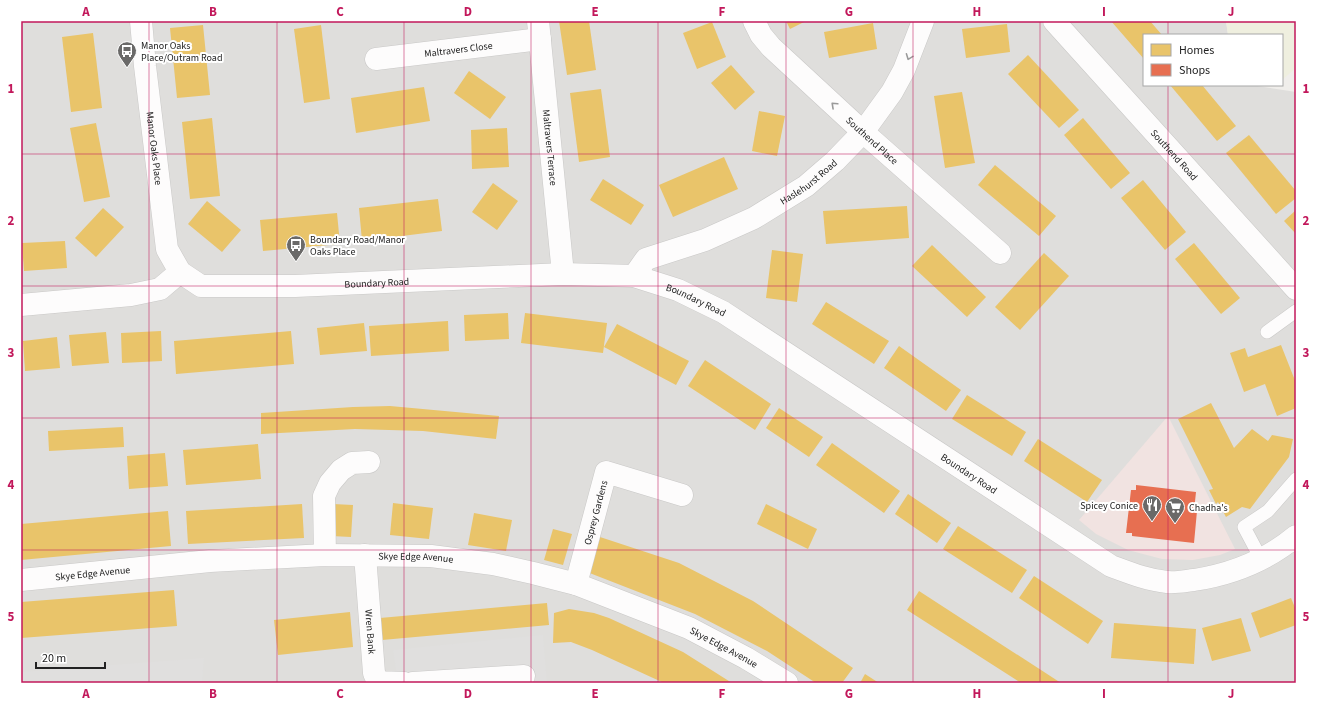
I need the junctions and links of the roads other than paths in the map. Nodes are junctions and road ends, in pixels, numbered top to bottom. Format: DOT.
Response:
graph roads {
  1 [pos="141,21"];
  2 [pos="754,21"];
  3 [pos="923,21"];
  4 [pos="1054,21"];
  5 [pos="539,30"];
  6 [pos="376,59"];
  7 [pos="863,132"];
  8 [pos="1000,253"];
  9 [pos="180,272"];
  10 [pos="563,274"];
  11 [pos="634,276"];
  12 [pos="1296,289"];
  13 [pos="21,305"];
  14 [pos="1296,311"];
  15 [pos="1267,332"];
  16 [pos="369,462"];
  17 [pos="1296,479"];
  18 [pos="682,495"];
  19 [pos="1296,536"];
  20 [pos="325,555"];
  21 [pos="365,555"];
  22 [pos="1261,559"];
  23 [pos="21,580"];
  24 [pos="576,584"];
  25 [pos="524,676"];
  26 [pos="378,683"];
  27 [pos="404,683"];
  28 [pos="413,683"];
  29 [pos="787,683"];
  1 -- 9 [label="street, Manor Oaks Place"];
  7 -- 2 [label="street, Southend Place, one-way"];
  3 -- 7 [label="street, Haslehurst Road, one-way"];
  4 -- 12 [label="street, Southend Road"];
  5 -- 6 [label="street, Maltravers Close"];
  5 -- 10 [label="street, Maltravers Terrace"];
  7 -- 8 [label="street, Southend Place"];
  7 -- 11 [label="street, Haslehurst Road"];
  9 -- 10 [label="street, Boundary Road"];
  9 -- 13 [label="street"];
  10 -- 11 [label="street, Boundary Road"];
  11 -- 22 [label="street, Boundary Road"];
  14 -- 15 [label="lane"];
  16 -- 20 [label="street"];
  17 -- 22 [label="lane"];
  18 -- 24 [label="street, Osprey Gardens"];
  19 -- 22 [label="street, Boundary Road"];
  20 -- 21 [label="street, Skye Edge Avenue"];
  20 -- 23 [label="street, Skye Edge Avenue"];
  21 -- 24 [label="street, Skye Edge Avenue"];
  21 -- 26 [label="street, Wren Bank"];
  24 -- 29 [label="street, Skye Edge Avenue"];
  25 -- 28 [label="street"];
  26 -- 27 [label="street, Wren Bank"];
}
